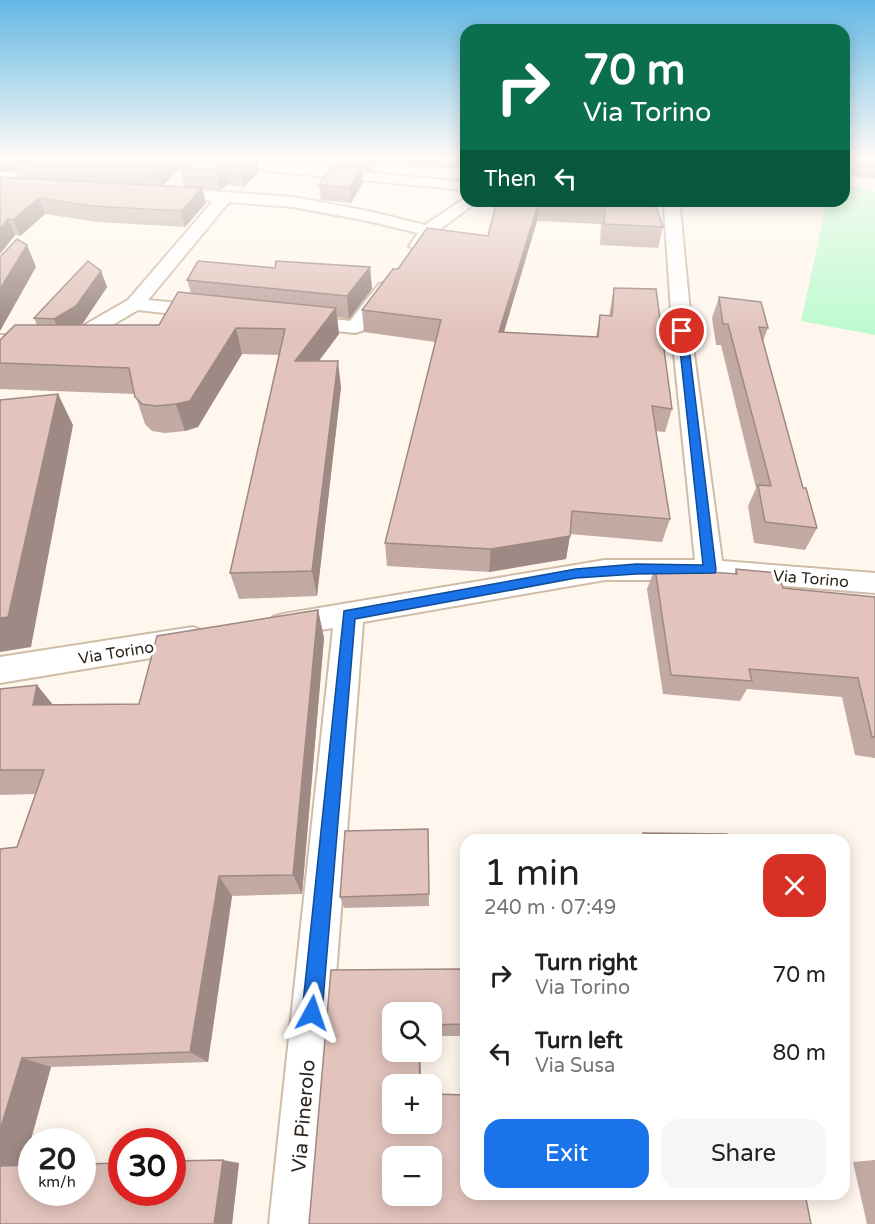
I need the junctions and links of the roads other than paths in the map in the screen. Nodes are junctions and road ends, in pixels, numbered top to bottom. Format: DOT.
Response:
graph roads {
  1 [pos="209,216"];
  2 [pos="368,216"];
  3 [pos="449,216"];
  4 [pos="673,216"];
  5 [pos="428,231"];
  6 [pos="408,257"];
  7 [pos="395,275"];
  8 [pos="135,304"];
  9 [pos="223,314"];
  10 [pos="286,320"];
  11 [pos="0,341"];
  12 [pos="710,570"];
  13 [pos="875,583"];
  14 [pos="349,615"];
  15 [pos="256,630"];
  16 [pos="221,635"];
  17 [pos="0,670"];
  18 [pos="293,1224"];
  1 -- 8 [label="street"];
  2 -- 5 [label="street"];
  3 -- 5 [label="street"];
  4 -- 12 [label="street"];
  5 -- 6 [label="street"];
  7 -- 10 [label="street"];
  8 -- 9 [label="street"];
  8 -- 11 [label="street"];
  12 -- 13 [label="street, Via Torino"];
  12 -- 14 [label="street, Via Torino"];
  14 -- 15 [label="street, Via Torino"];
  14 -- 18 [label="street, Via Pinerolo"];
  16 -- 17 [label="street, Via Torino"];
}
